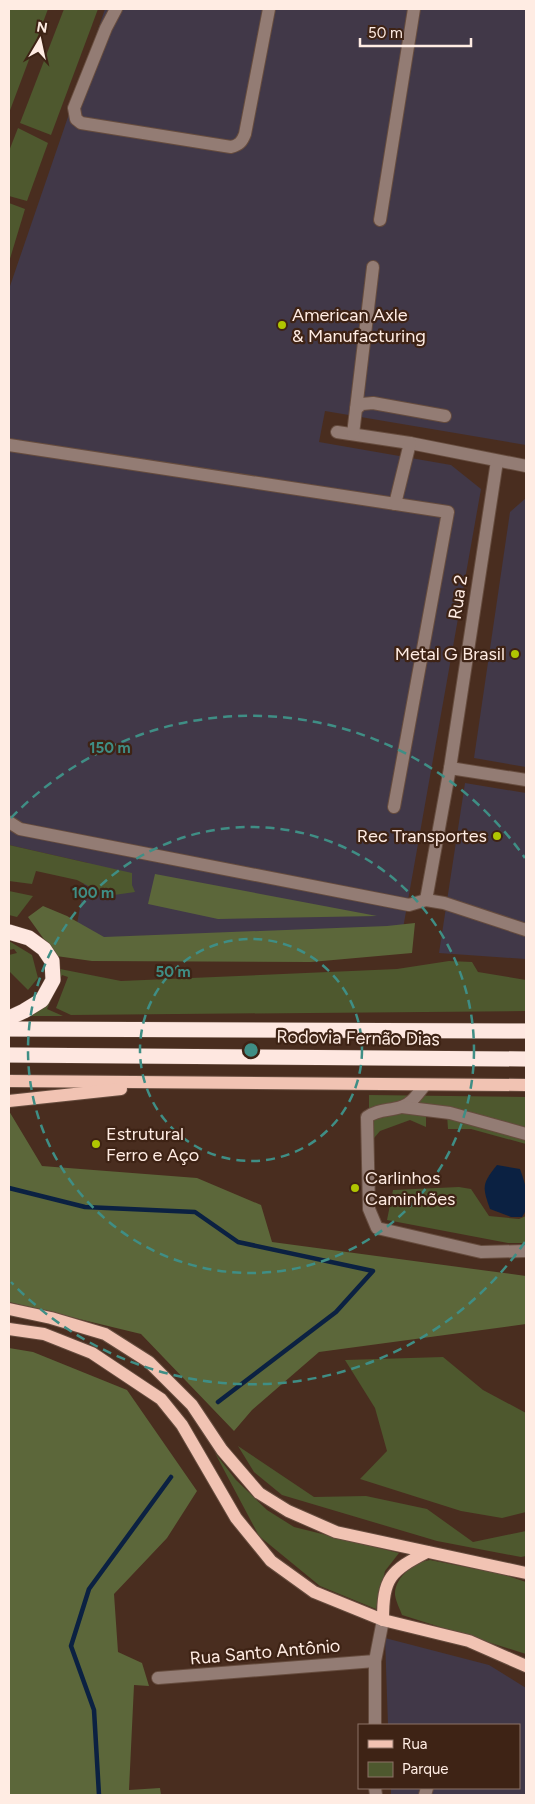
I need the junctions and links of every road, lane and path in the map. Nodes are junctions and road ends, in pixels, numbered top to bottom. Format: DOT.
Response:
graph roads {
  1 [pos="116,9"];
  2 [pos="268,9"];
  3 [pos="414,9"];
  4 [pos="380,220"];
  5 [pos="373,267"];
  6 [pos="356,409"];
  7 [pos="445,416"];
  8 [pos="337,432"];
  9 [pos="353,434"];
  10 [pos="410,443"];
  11 [pos="9,445"];
  12 [pos="497,461"];
  13 [pos="526,466"];
  14 [pos="395,504"];
  15 [pos="450,768"];
  16 [pos="526,780"];
  17 [pos="394,807"];
  18 [pos="9,822"];
  19 [pos="426,900"];
  20 [pos="526,930"];
  21 [pos="9,932"];
  22 [pos="9,1018"];
  23 [pos="9,1029"];
  24 [pos="526,1031"];
  25 [pos="9,1055"];
  26 [pos="526,1059"];
  27 [pos="9,1081"];
  28 [pos="184,1083"];
  29 [pos="526,1085"];
  30 [pos="425,1086"];
  31 [pos="9,1101"];
  32 [pos="402,1107"];
  33 [pos="526,1134"];
  34 [pos="526,1251"];
  35 [pos="9,1309"];
  36 [pos="9,1329"];
  37 [pos="427,1552"];
  38 [pos="526,1573"];
  39 [pos="383,1620"];
  40 [pos="375,1661"];
  41 [pos="526,1666"];
  42 [pos="158,1678"];
  43 [pos="375,1724"];
  1 -- 2 [label="street"];
  3 -- 4 [label="street"];
  5 -- 6 [label="street"];
  6 -- 7 [label="street"];
  6 -- 9 [label="street"];
  8 -- 9 [label="street"];
  9 -- 10 [label="street"];
  10 -- 12 [label="street"];
  10 -- 14 [label="street"];
  11 -- 14 [label="street"];
  12 -- 13 [label="street"];
  12 -- 15 [label="street, Rua 2"];
  14 -- 17 [label="street"];
  15 -- 16 [label="street"];
  15 -- 19 [label="street, Rua 2"];
  18 -- 19 [label="street"];
  19 -- 20 [label="street"];
  21 -- 22 [label="highway"];
  23 -- 24 [label="highway, Rodovia Fernão Dias"];
  25 -- 26 [label="highway, Rodovia Fernão Dias"];
  27 -- 28 [label="main road"];
  28 -- 30 [label="main road"];
  28 -- 31 [label="main road"];
  29 -- 30 [label="main road"];
  30 -- 32 [label="street"];
  32 -- 33 [label="street"];
  32 -- 34 [label="street"];
  35 -- 37 [label="main road"];
  36 -- 39 [label="main road"];
  37 -- 38 [label="main road"];
  37 -- 39 [label="main road"];
  39 -- 40 [label="street"];
  39 -- 41 [label="main road"];
  40 -- 42 [label="street, Rua Santo Antônio"];
  40 -- 43 [label="street"];
}
